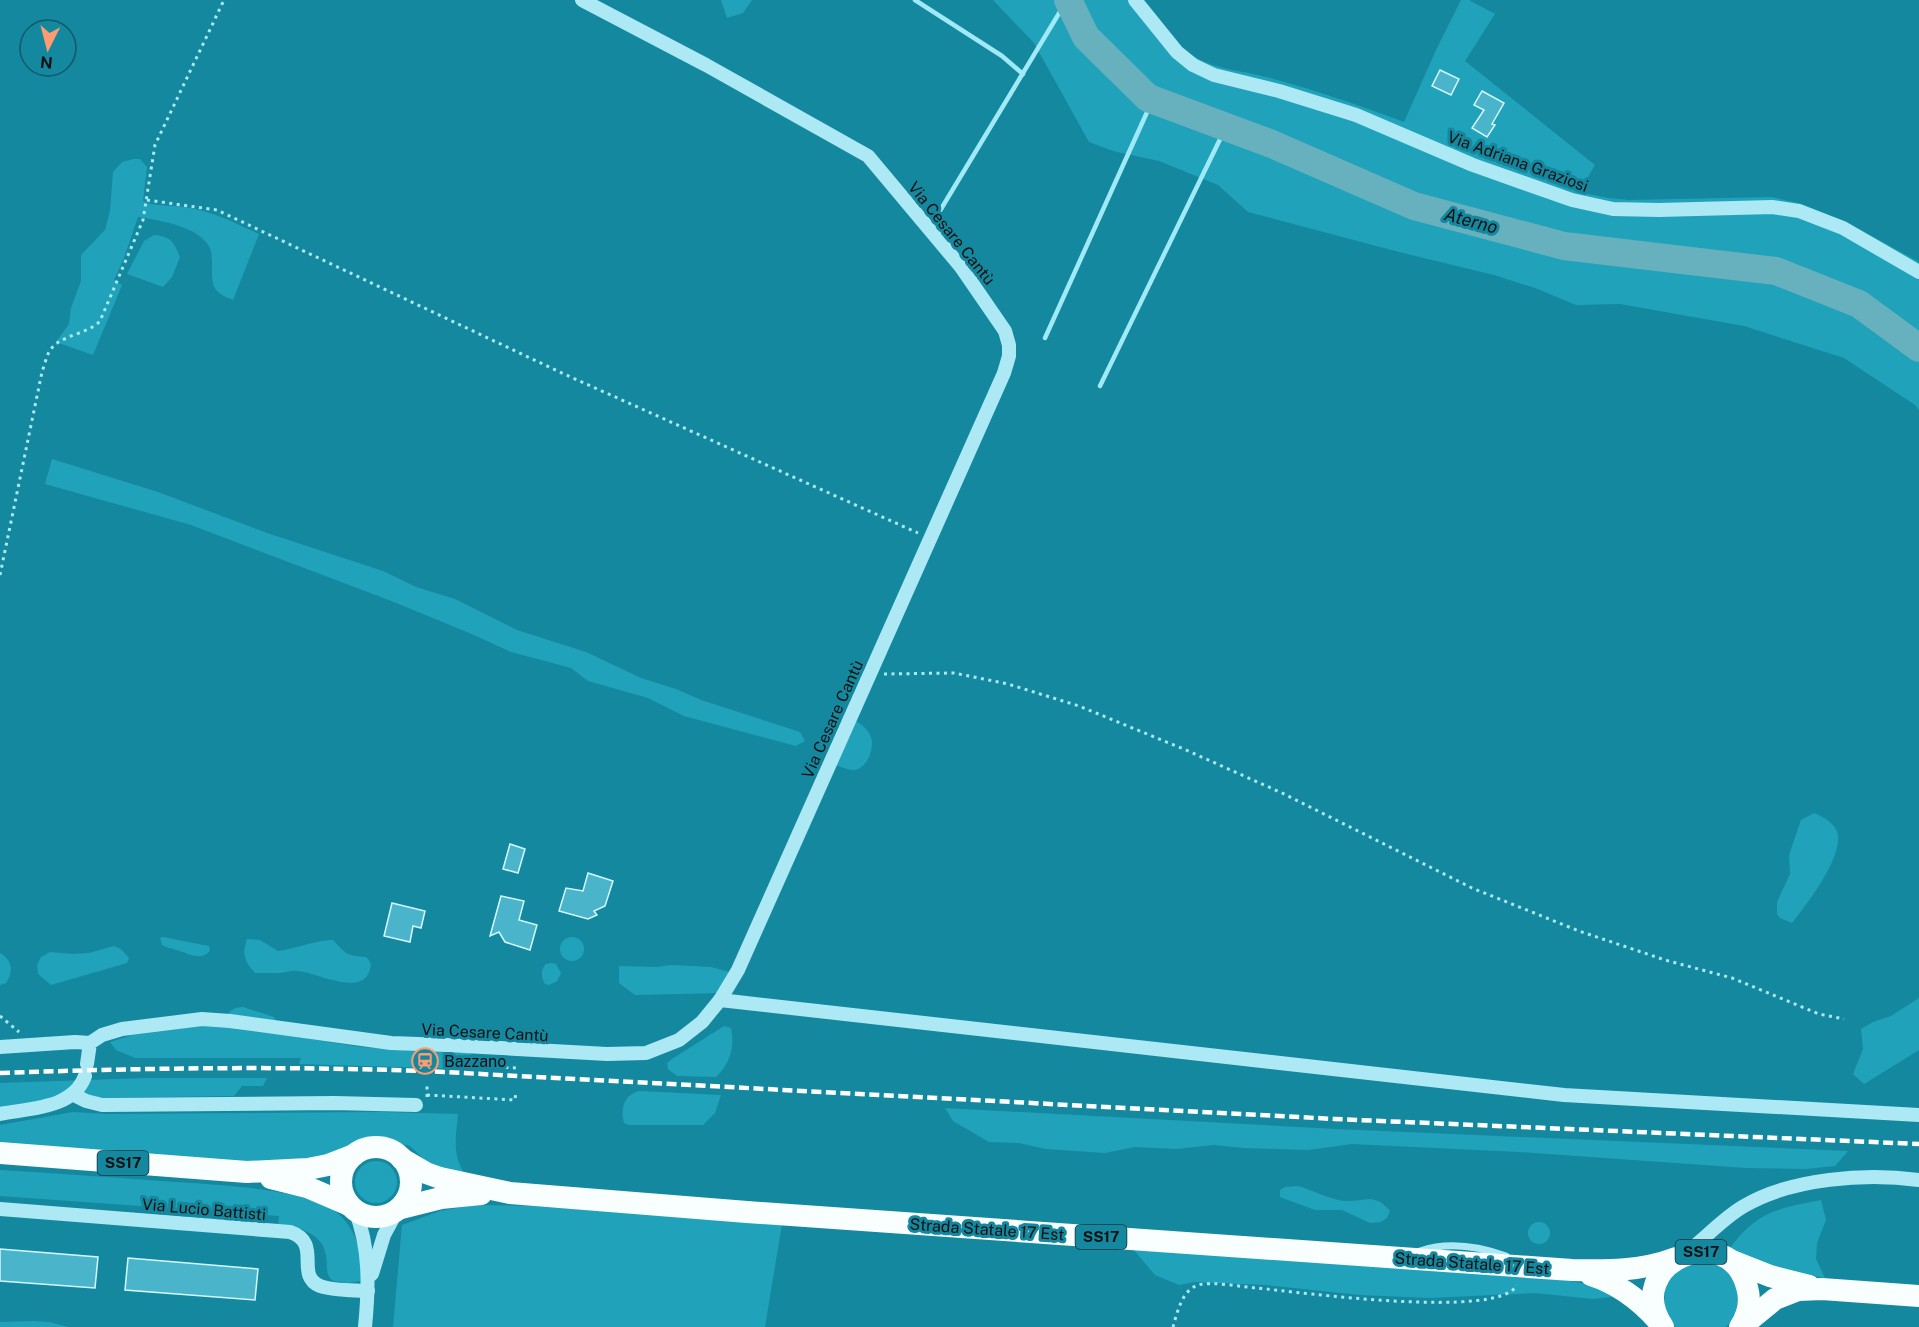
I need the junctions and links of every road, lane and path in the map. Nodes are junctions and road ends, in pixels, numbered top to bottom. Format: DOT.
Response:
graph roads {
  1 [pos="224,0"];
  2 [pos="582,0"];
  3 [pos="1135,0"];
  4 [pos="147,200"];
  5 [pos="1919,272"];
  6 [pos="930,538"];
  7 [pos="0,575"];
  8 [pos="870,673"];
  9 [pos="720,1000"];
  10 [pos="0,1016"];
  11 [pos="1844,1019"];
  12 [pos="90,1043"];
  13 [pos="31,1045"];
  14 [pos="0,1047"];
  15 [pos="516,1091"];
  16 [pos="74,1095"];
  17 [pos="427,1095"];
  18 [pos="416,1106"];
  19 [pos="0,1114"];
  20 [pos="1919,1115"];
  21 [pos="0,1154"];
  22 [pos="354,1155"];
  23 [pos="402,1159"];
  24 [pos="247,1172"];
  25 [pos="1919,1180"];
  26 [pos="510,1193"];
  27 [pos="352,1208"];
  28 [pos="0,1209"];
  29 [pos="399,1209"];
  30 [pos="1731,1215"];
  31 [pos="1680,1256"];
  32 [pos="1724,1257"];
  33 [pos="1523,1266"];
  34 [pos="1572,1270"];
  35 [pos="1822,1289"];
  36 [pos="368,1291"];
  37 [pos="1919,1296"];
  38 [pos="1661,1325"];
  39 [pos="365,1327"];
  40 [pos="1173,1327"];
  41 [pos="1740,1327"];
  1 -- 4 [label="path"];
  2 -- 6 [label="street, Via Cesare Cantù"];
  3 -- 5 [label="street, Via Adriana Graziosi"];
  4 -- 6 [label="path"];
  4 -- 7 [label="path"];
  6 -- 8 [label="street, Via Cesare Cantù"];
  8 -- 9 [label="street, Via Cesare Cantù"];
  8 -- 11 [label="path"];
  9 -- 12 [label="street, Via Cesare Cantù"];
  9 -- 20 [label="street"];
  10 -- 13 [label="path"];
  12 -- 13 [label="street"];
  12 -- 16 [label="street"];
  13 -- 14 [label="street"];
  15 -- 17 [label="path"];
  16 -- 18 [label="street"];
  16 -- 19 [label="street"];
  21 -- 24 [label="main road, SS17"];
  22 -- 23 [label="main road, SS17"];
  22 -- 24 [label="main road, SS17"];
  22 -- 27 [label="main road"];
  23 -- 26 [label="main road, Strada Statale 17 Est / SS17"];
  23 -- 29 [label="main road"];
  24 -- 27 [label="main road, SS17"];
  25 -- 30 [label="street"];
  26 -- 29 [label="main road, Strada Statale 17 Est / SS17"];
  26 -- 33 [label="main road, Strada Statale 17 Est / SS17"];
  27 -- 29 [label="main road, SS17"];
  27 -- 36 [label="street"];
  28 -- 36 [label="street, Via Lucio Battisti"];
  29 -- 36 [label="street"];
  30 -- 31 [label="street"];
  30 -- 32 [label="street"];
  31 -- 32 [label="main road, SS17"];
  31 -- 34 [label="main road, Strada Statale 17 Est / SS17"];
  31 -- 38 [label="main road, SS17"];
  32 -- 35 [label="main road, SS17"];
  32 -- 41 [label="main road, SS17"];
  33 -- 34 [label="main road, Strada Statale 17 Est / SS17"];
  33 -- 40 [label="path"];
  34 -- 38 [label="main road, Strada Statale 17 Est / SS17"];
  35 -- 37 [label="main road, SS17"];
  35 -- 41 [label="main road, SS17"];
  36 -- 39 [label="street"];
}
